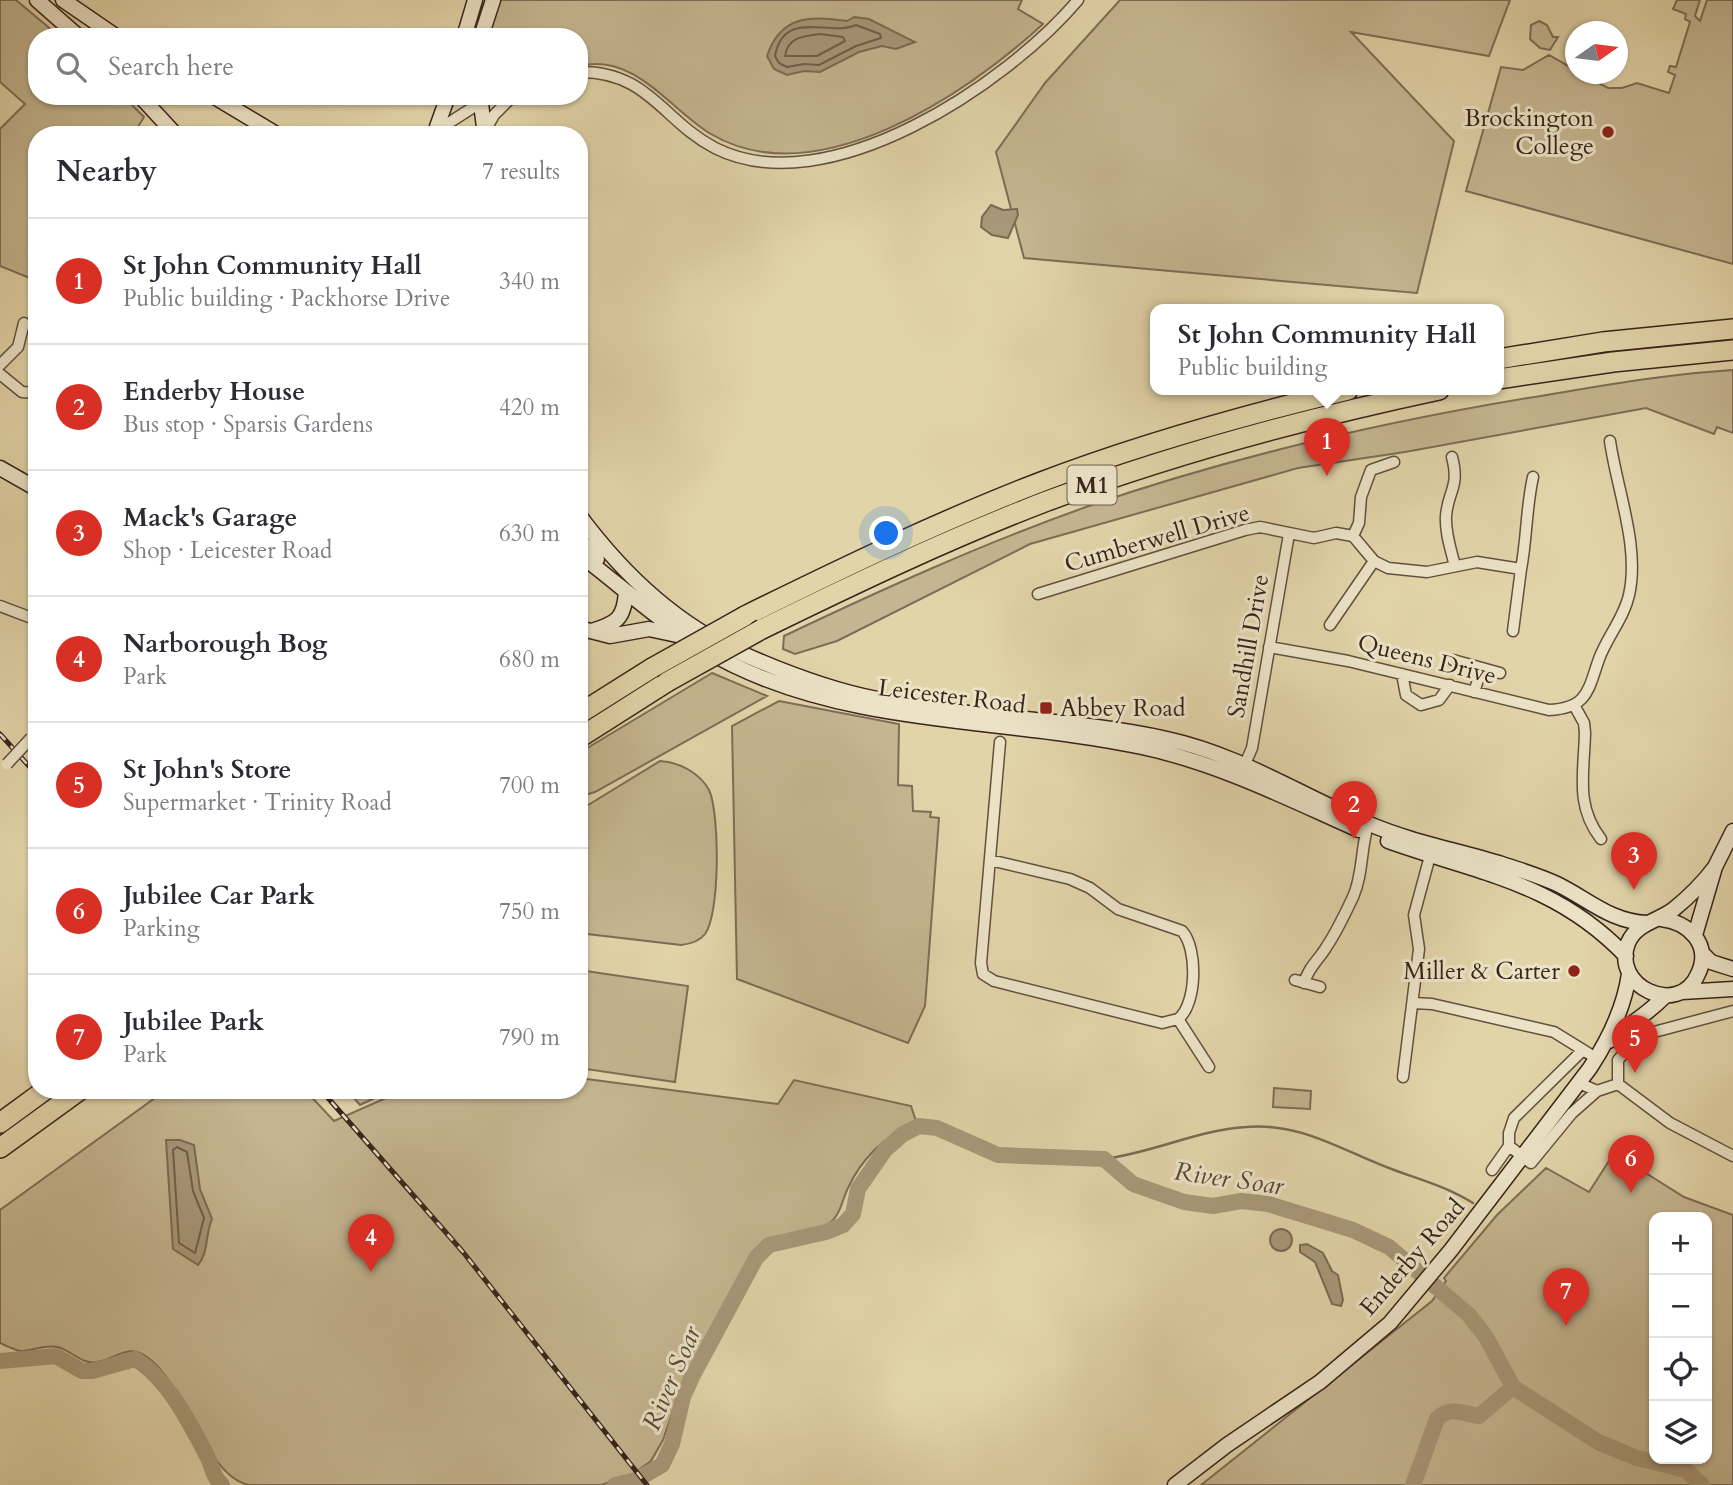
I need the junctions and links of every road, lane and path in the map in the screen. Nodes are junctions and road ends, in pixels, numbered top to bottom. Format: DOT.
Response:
graph roads {
  1 [pos="37,0"];
  2 [pos="63,0"];
  3 [pos="475,0"];
  4 [pos="493,0"];
  5 [pos="1078,0"];
  6 [pos="69,28"];
  7 [pos="104,28"];
  8 [pos="467,28"];
  9 [pos="484,28"];
  10 [pos="588,73"];
  11 [pos="148,105"];
  12 [pos="228,105"];
  13 [pos="446,105"];
  14 [pos="473,105"];
  15 [pos="483,105"];
  16 [pos="504,105"];
  17 [pos="168,126"];
  18 [pos="263,126"];
  19 [pos="438,126"];
  20 [pos="445,126"];
  21 [pos="485,126"];
  22 [pos="489,126"];
  23 [pos="24,323"];
  24 [pos="1733,329"];
  25 [pos="1733,350"];
  26 [pos="1504,358"];
  27 [pos="0,365"];
  28 [pos="0,374"];
  29 [pos="1504,378"];
  30 [pos="28,392"];
  31 [pos="1330,395"];
  32 [pos="1419,395"];
  33 [pos="1609,441"];
  34 [pos="1452,457"];
  35 [pos="1394,462"];
  36 [pos="0,468"];
  37 [pos="1533,477"];
  38 [pos="28,484"];
  39 [pos="588,526"];
  40 [pos="1289,534"];
  41 [pos="1353,536"];
  42 [pos="588,549"];
  43 [pos="588,561"];
  44 [pos="1374,561"];
  45 [pos="1455,566"];
  46 [pos="1521,569"];
  47 [pos="624,589"];
  48 [pos="1038,594"];
  49 [pos="0,606"];
  50 [pos="28,617"];
  51 [pos="1330,625"];
  52 [pos="1519,626"];
  53 [pos="588,630"];
  54 [pos="588,631"];
  55 [pos="679,636"];
  56 [pos="1269,647"];
  57 [pos="1453,660"];
  58 [pos="1482,668"];
  59 [pos="1500,673"];
  60 [pos="1402,674"];
  61 [pos="1450,685"];
  62 [pos="1474,692"];
  63 [pos="1574,705"];
  64 [pos="588,708"];
  65 [pos="588,732"];
  66 [pos="28,741"];
  67 [pos="1000,742"];
  68 [pos="7,764"];
  69 [pos="1245,764"];
  70 [pos="1733,831"];
  71 [pos="1366,833"];
  72 [pos="1601,839"];
  73 [pos="1430,856"];
  74 [pos="990,860"];
  75 [pos="1716,867"];
  76 [pos="1654,921"];
  77 [pos="1695,935"];
  78 [pos="1702,953"];
  79 [pos="1626,956"];
  80 [pos="1733,969"];
  81 [pos="1629,974"];
  82 [pos="1320,987"];
  83 [pos="1733,989"];
  84 [pos="1682,992"];
  85 [pos="1665,996"];
  86 [pos="1413,1003"];
  87 [pos="1733,1011"];
  88 [pos="1178,1019"];
  89 [pos="1603,1049"];
  90 [pos="1583,1050"];
  91 [pos="1618,1059"];
  92 [pos="1209,1067"];
  93 [pos="1403,1077"];
  94 [pos="1579,1083"];
  95 [pos="1618,1084"];
  96 [pos="1597,1091"];
  97 [pos="33,1099"];
  98 [pos="68,1099"];
  99 [pos="0,1123"];
  100 [pos="1509,1146"];
  101 [pos="0,1148"];
  102 [pos="1522,1156"];
  103 [pos="1733,1156"];
  104 [pos="1492,1170"];
  105 [pos="1175,1485"];
  1 -- 6 [label="main road"];
  2 -- 7 [label="main road"];
  3 -- 8 [label="main road"];
  4 -- 9 [label="main road"];
  5 -- 10 [label="street"];
  11 -- 17 [label="main road"];
  12 -- 18 [label="main road"];
  13 -- 19 [label="main road"];
  14 -- 20 [label="street"];
  15 -- 21 [label="main road"];
  16 -- 22 [label="street"];
  23 -- 27 [label="street"];
  24 -- 26 [label="highway"];
  25 -- 29 [label="highway"];
  28 -- 30 [label="street"];
  31 -- 64 [label="highway, M1, bridge"];
  32 -- 65 [label="highway, M1, bridge"];
  33 -- 63 [label="street"];
  34 -- 45 [label="street"];
  35 -- 41 [label="street"];
  36 -- 38 [label="main road"];
  37 -- 46 [label="street"];
  39 -- 69 [label="main road, Leicester Road"];
  40 -- 41 [label="street, Cumberwell Drive"];
  40 -- 48 [label="street, Cumberwell Drive"];
  40 -- 56 [label="street, Sandhill Drive"];
  41 -- 44 [label="street"];
  42 -- 47 [label="main road"];
  43 -- 47 [label="main road"];
  44 -- 45 [label="street"];
  44 -- 51 [label="street"];
  45 -- 46 [label="street"];
  46 -- 52 [label="street"];
  47 -- 53 [label="main road"];
  47 -- 55 [label="main road"];
  49 -- 50 [label="street"];
  54 -- 55 [label="main road"];
  55 -- 71 [label="main road, Leicester Road"];
  56 -- 60 [label="street, Queens Drive"];
  56 -- 69 [label="street, Sandhill Drive"];
  57 -- 58 [label="street"];
  58 -- 59 [label="street"];
  58 -- 62 [label="street"];
  60 -- 61 [label="street, Queens Drive"];
  60 -- 61 [label="street"];
  61 -- 62 [label="street, Queens Drive"];
  62 -- 63 [label="street, Queens Drive"];
  63 -- 72 [label="street"];
  66 -- 68 [label="street, bridge"];
  67 -- 74 [label="street"];
  69 -- 76 [label="main road, Leicester Road"];
  70 -- 75 [label="main road"];
  71 -- 73 [label="main road, Leicester Road"];
  71 -- 82 [label="street"];
  73 -- 79 [label="main road, Leicester Road"];
  73 -- 86 [label="street"];
  74 -- 88 [label="street"];
  74 -- 88 [label="street"];
  75 -- 76 [label="main road"];
  75 -- 77 [label="main road"];
  76 -- 77 [label="main road"];
  76 -- 79 [label="main road"];
  77 -- 78 [label="main road"];
  78 -- 80 [label="main road"];
  78 -- 84 [label="main road"];
  79 -- 81 [label="main road"];
  81 -- 85 [label="main road"];
  81 -- 89 [label="main road, Enderby Road"];
  83 -- 84 [label="main road"];
  84 -- 85 [label="main road"];
  85 -- 89 [label="main road, Enderby Road"];
  86 -- 90 [label="street"];
  86 -- 93 [label="street"];
  87 -- 91 [label="street"];
  88 -- 92 [label="street"];
  89 -- 90 [label="street"];
  89 -- 91 [label="street"];
  89 -- 94 [label="main road, Enderby Road"];
  90 -- 100 [label="street"];
  91 -- 95 [label="street"];
  94 -- 96 [label="street"];
  94 -- 102 [label="main road, Enderby Road"];
  95 -- 96 [label="street"];
  95 -- 103 [label="street"];
  96 -- 102 [label="street"];
  97 -- 99 [label="highway"];
  98 -- 101 [label="highway"];
  100 -- 102 [label="street"];
  100 -- 104 [label="street"];
  102 -- 105 [label="main road, Enderby Road"];
}
